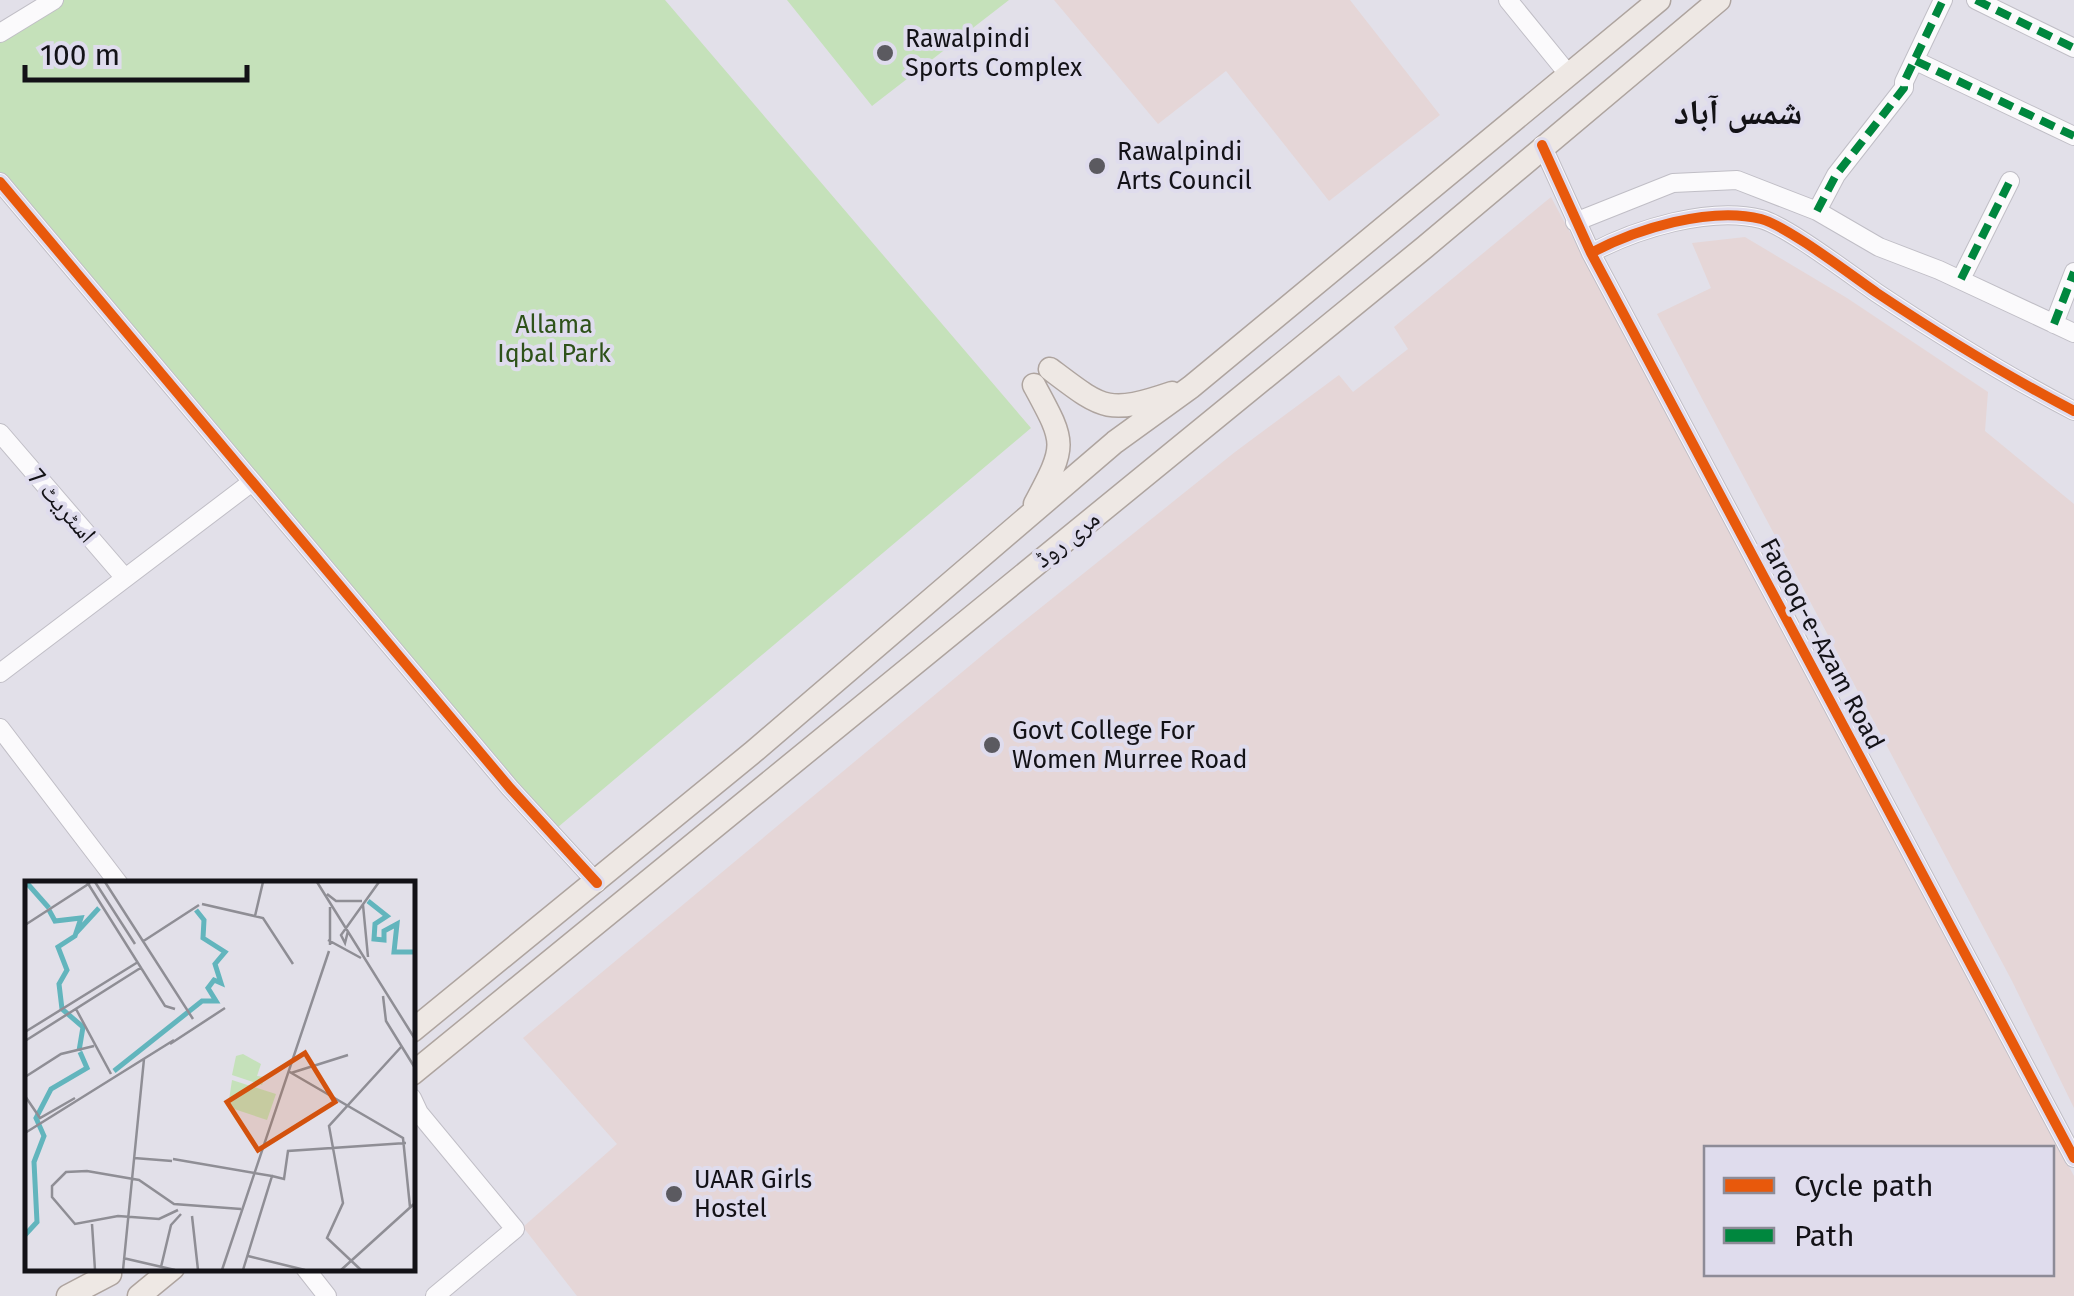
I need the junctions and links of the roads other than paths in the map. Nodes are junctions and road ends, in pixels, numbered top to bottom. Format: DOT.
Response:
graph roads {
  1 [pos="54,0"];
  2 [pos="1508,0"];
  3 [pos="1659,0"];
  4 [pos="1719,0"];
  5 [pos="1944,0"];
  6 [pos="1976,0"];
  7 [pos="3,26"];
  8 [pos="2074,48"];
  9 [pos="1916,60"];
  10 [pos="1570,75"];
  11 [pos="2074,136"];
  12 [pos="1542,145"];
  13 [pos="2010,180"];
  14 [pos="0,182"];
  15 [pos="1817,210"];
  16 [pos="1575,222"];
  17 [pos="1591,253"];
  18 [pos="2074,272"];
  19 [pos="1960,279"];
  20 [pos="2054,324"];
  21 [pos="2074,333"];
  22 [pos="1191,386"];
  23 [pos="2074,412"];
  24 [pos="0,433"];
  25 [pos="252,482"];
  26 [pos="1026,520"];
  27 [pos="124,578"];
  28 [pos="0,673"];
  29 [pos="0,728"];
  30 [pos="116,881"];
  31 [pos="596,883"];
  32 [pos="415,1029"];
  33 [pos="415,1072"];
  34 [pos="415,1104"];
  35 [pos="2074,1158"];
  36 [pos="169,1271"];
  37 [pos="307,1271"];
  38 [pos="114,1272"];
  39 [pos="140,1295"];
  40 [pos="68,1296"];
  41 [pos="91,1296"];
  42 [pos="327,1296"];
  43 [pos="435,1296"];
  1 -- 7 [label="street"];
  2 -- 10 [label="street"];
  3 -- 10 [label="main road, مری روڈ"];
  4 -- 12 [label="main road, مری روڈ"];
  5 -- 9 [label="street"];
  6 -- 8 [label="street"];
  9 -- 11 [label="street"];
  9 -- 15 [label="street"];
  10 -- 22 [label="main road, مری روڈ"];
  12 -- 16 [label="street, Farooq-e-Azam Road"];
  12 -- 33 [label="main road, مری روڈ"];
  13 -- 19 [label="street"];
  14 -- 25 [label="street"];
  15 -- 16 [label="street"];
  15 -- 19 [label="street"];
  16 -- 17 [label="street, Farooq-e-Azam Road"];
  17 -- 23 [label="street"];
  17 -- 35 [label="street, Farooq-e-Azam Road"];
  18 -- 20 [label="street"];
  19 -- 20 [label="street"];
  20 -- 21 [label="street"];
  22 -- 26 [label="main road, مری روڈ"];
  22 -- 26 [label="main road, مری روڈ"];
  24 -- 27 [label="street, اسٹریٹ 7"];
  25 -- 27 [label="street"];
  25 -- 31 [label="street"];
  26 -- 31 [label="main road, مری روڈ"];
  27 -- 28 [label="street"];
  29 -- 30 [label="street"];
  31 -- 32 [label="main road, مری روڈ"];
  34 -- 43 [label="street"];
  36 -- 39 [label="main road"];
  37 -- 42 [label="street"];
  38 -- 40 [label="main road"];
  38 -- 41 [label="main road"];
}
